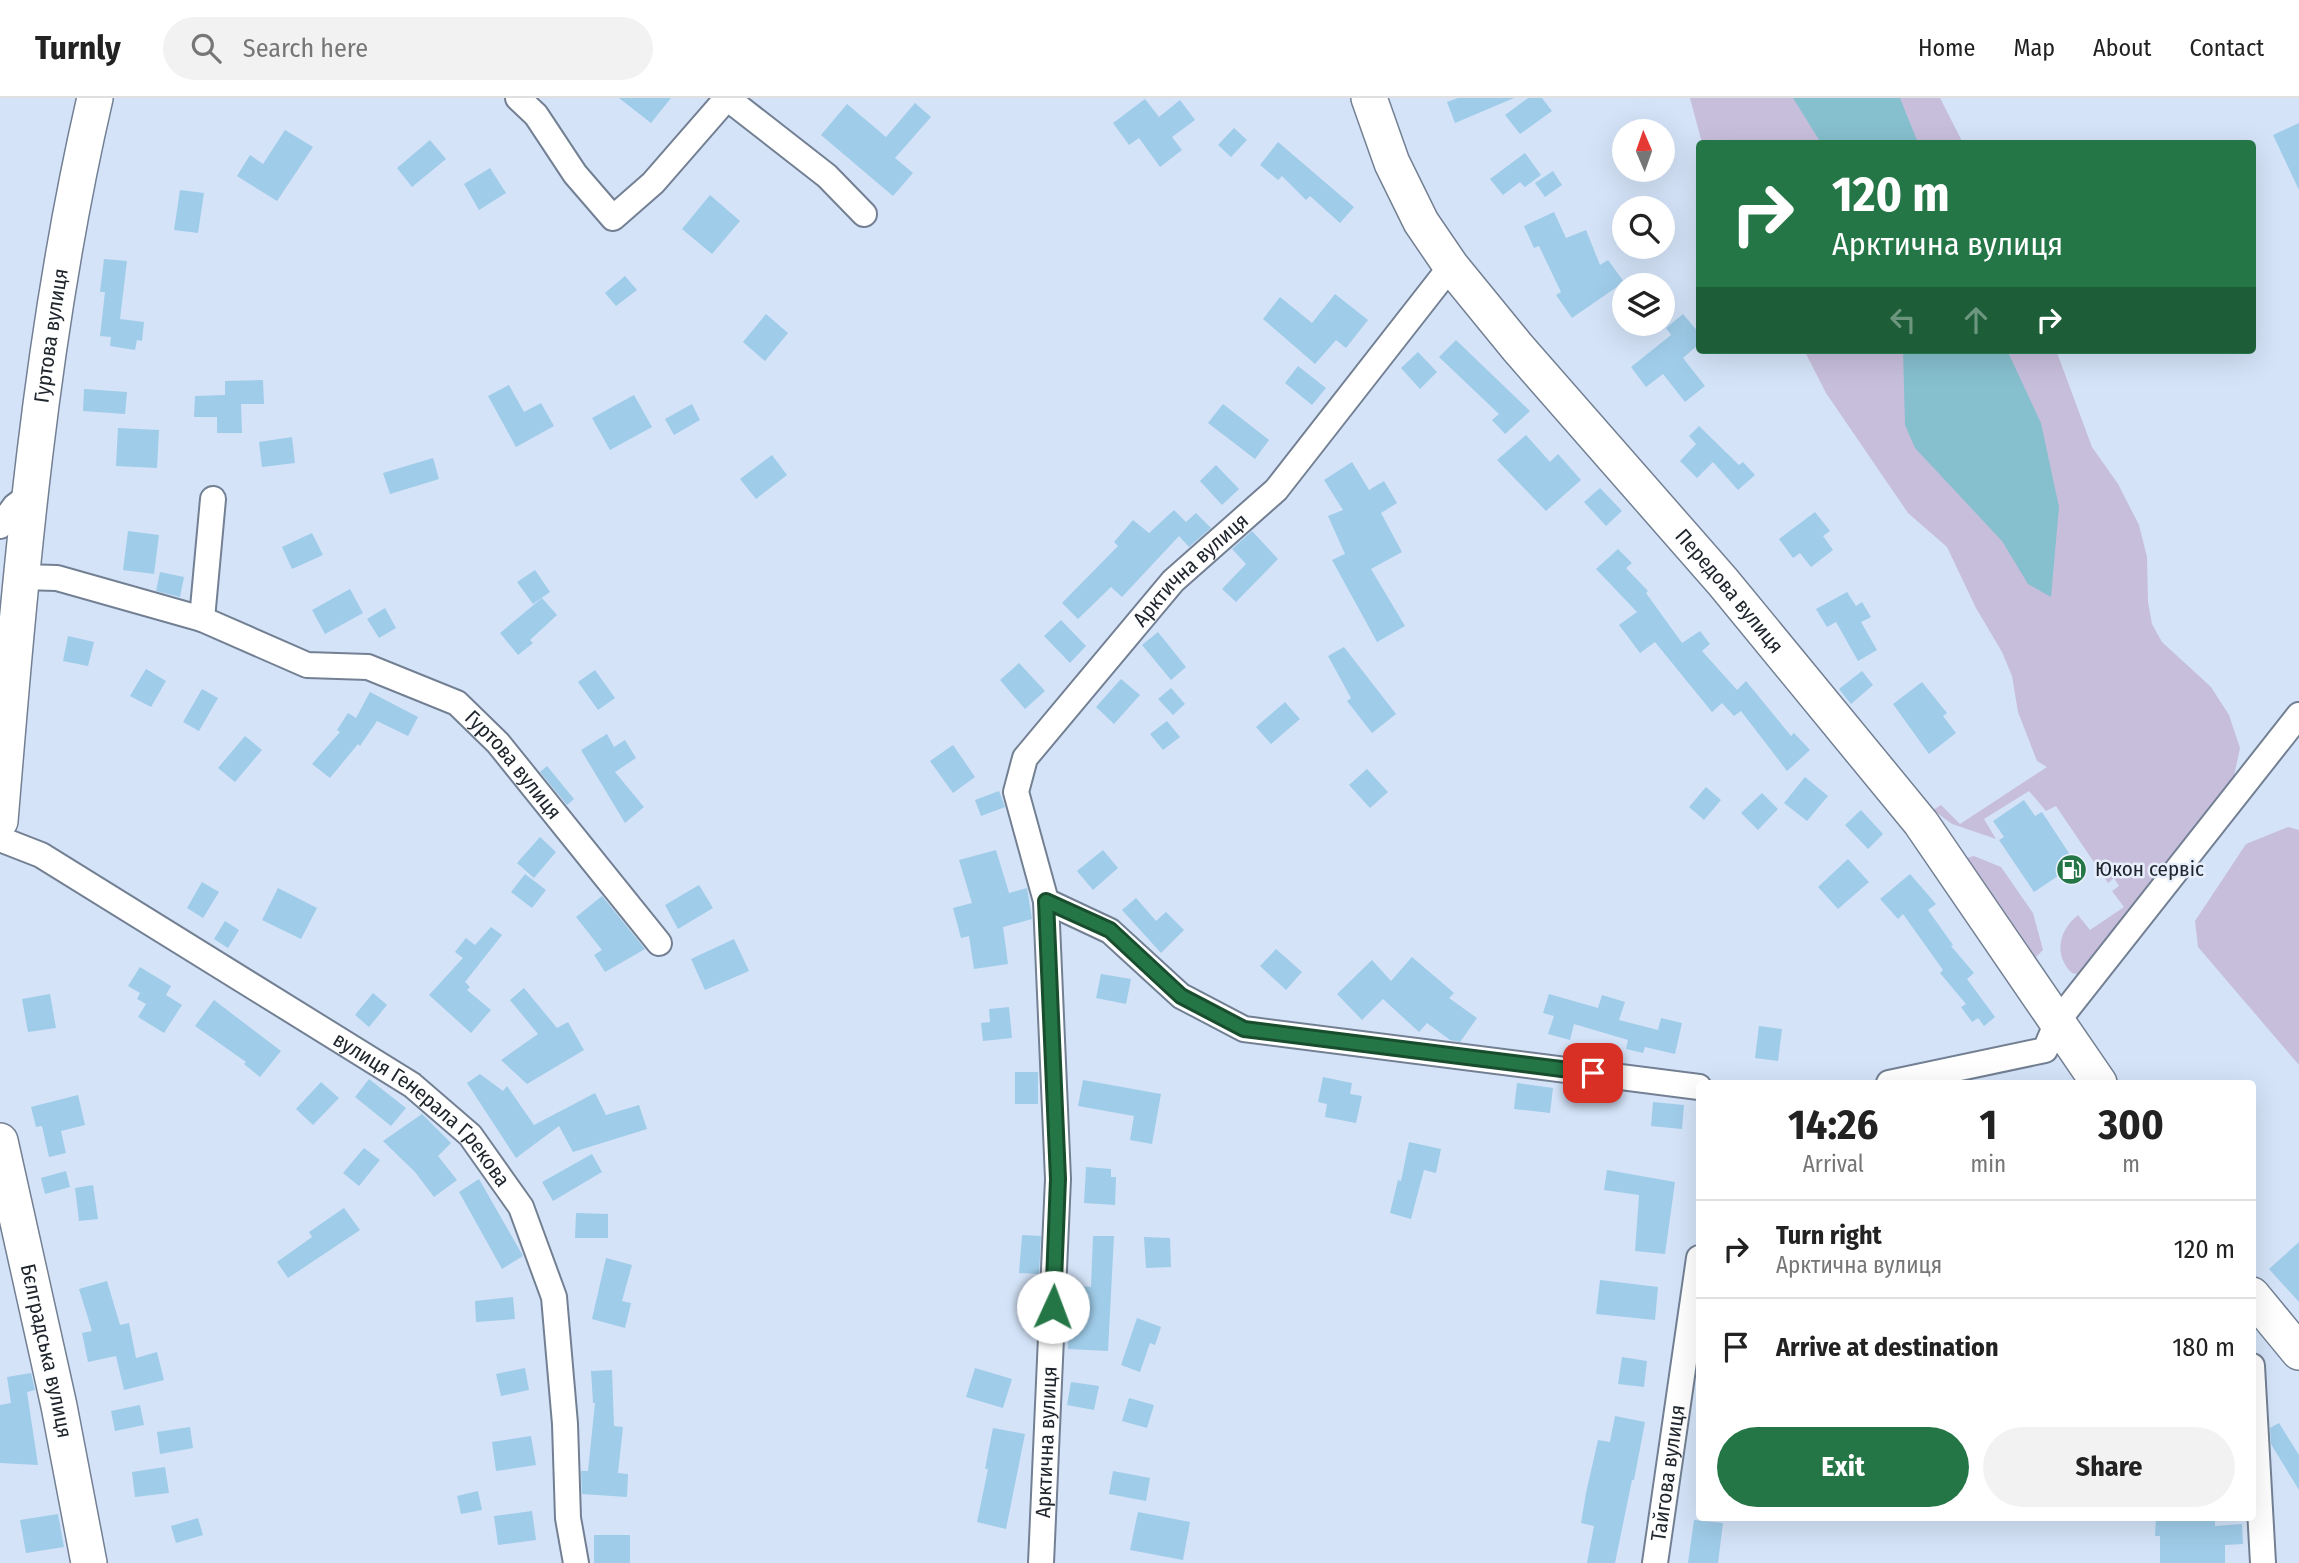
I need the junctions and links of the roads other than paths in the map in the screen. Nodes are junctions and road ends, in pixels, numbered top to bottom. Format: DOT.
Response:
graph roads {
  1 [pos="95,98"];
  2 [pos="518,98"];
  3 [pos="727,98"];
  4 [pos="1369,98"];
  5 [pos="864,214"];
  6 [pos="1451,266"];
  7 [pos="31,494"];
  8 [pos="213,499"];
  9 [pos="0,526"];
  10 [pos="22,577"];
  11 [pos="202,620"];
  12 [pos="2299,715"];
  13 [pos="0,821"];
  14 [pos="0,839"];
  15 [pos="1046,901"];
  16 [pos="659,943"];
  17 [pos="2057,1022"];
  18 [pos="1903,1080"];
  19 [pos="2097,1080"];
  20 [pos="1696,1087"];
  21 [pos="0,1141"];
  22 [pos="1696,1279"];
  23 [pos="2256,1300"];
  24 [pos="2299,1352"];
  25 [pos="2256,1438"];
  26 [pos="89,1563"];
  27 [pos="576,1563"];
  28 [pos="1041,1563"];
  29 [pos="1655,1563"];
  30 [pos="2263,1563"];
  1 -- 7 [label="street, Гуртова вулиця"];
  2 -- 3 [label="street"];
  3 -- 5 [label="street"];
  4 -- 6 [label="street, Передова вулиця"];
  6 -- 15 [label="street, Арктична вулиця"];
  6 -- 17 [label="street, Передова вулиця"];
  7 -- 9 [label="street"];
  7 -- 10 [label="street, Гуртова вулиця"];
  8 -- 11 [label="street"];
  10 -- 11 [label="street, Гуртова вулиця"];
  10 -- 13 [label="street, Гуртова вулиця"];
  11 -- 16 [label="street, Гуртова вулиця"];
  12 -- 17 [label="street"];
  14 -- 27 [label="street, вулиця Генерала Грекова"];
  15 -- 20 [label="street"];
  15 -- 28 [label="street, Арктична вулиця"];
  17 -- 18 [label="street"];
  17 -- 19 [label="street, Передова вулиця"];
  21 -- 26 [label="street, Бєлградська вулиця"];
  22 -- 29 [label="street, Тайгова вулиця"];
  23 -- 24 [label="street"];
  25 -- 30 [label="street"];
}
